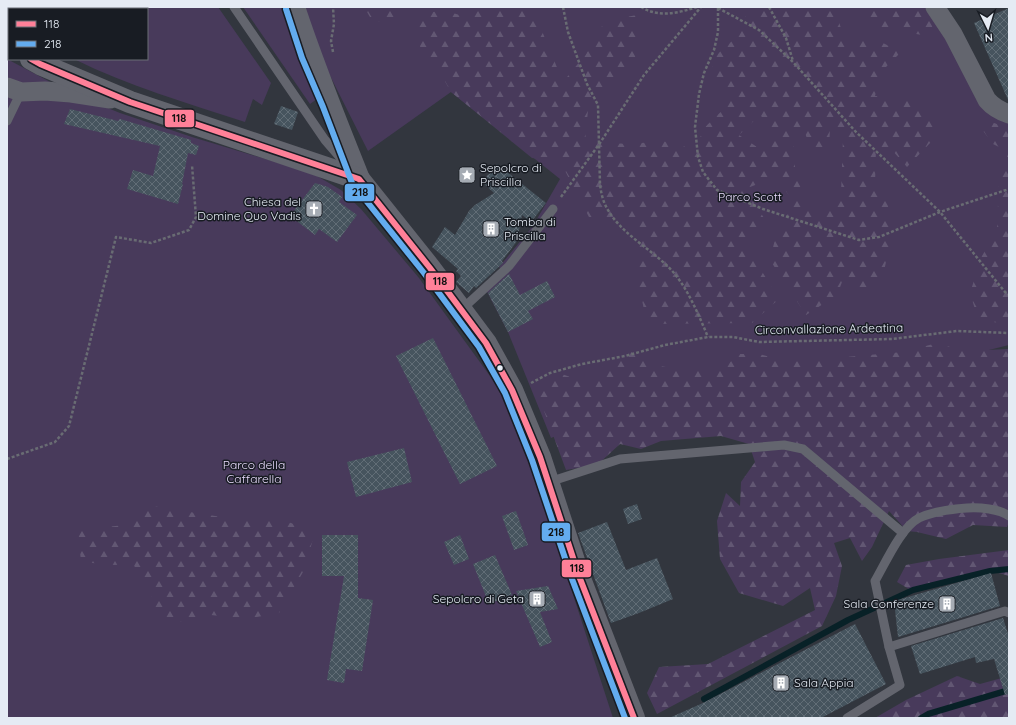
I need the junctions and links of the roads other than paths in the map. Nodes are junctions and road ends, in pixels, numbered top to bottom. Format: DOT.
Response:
graph roads {
  1 [pos="234,7"];
  2 [pos="294,7"];
  3 [pos="935,7"];
  4 [pos="33,60"];
  5 [pos="14,89"];
  6 [pos="130,102"];
  7 [pos="1009,114"];
  8 [pos="7,121"];
  9 [pos="359,179"];
  10 [pos="553,209"];
  11 [pos="461,310"];
  12 [pos="549,482"];
  13 [pos="1009,516"];
  14 [pos="902,533"];
  15 [pos="1009,613"];
  16 [pos="889,648"];
  17 [pos="634,718"];
  18 [pos="847,718"];
  1 -- 9 [label="lane"];
  2 -- 9 [label="street"];
  3 -- 7 [label="street"];
  4 -- 6 [label="street"];
  5 -- 6 [label="street"];
  5 -- 8 [label="lane"];
  6 -- 9 [label="street"];
  9 -- 11 [label="street"];
  10 -- 11 [label="lane"];
  11 -- 12 [label="street"];
  12 -- 14 [label="lane"];
  12 -- 17 [label="street"];
  13 -- 14 [label="lane"];
  14 -- 16 [label="lane"];
  15 -- 16 [label="lane"];
  16 -- 18 [label="lane"];
}
